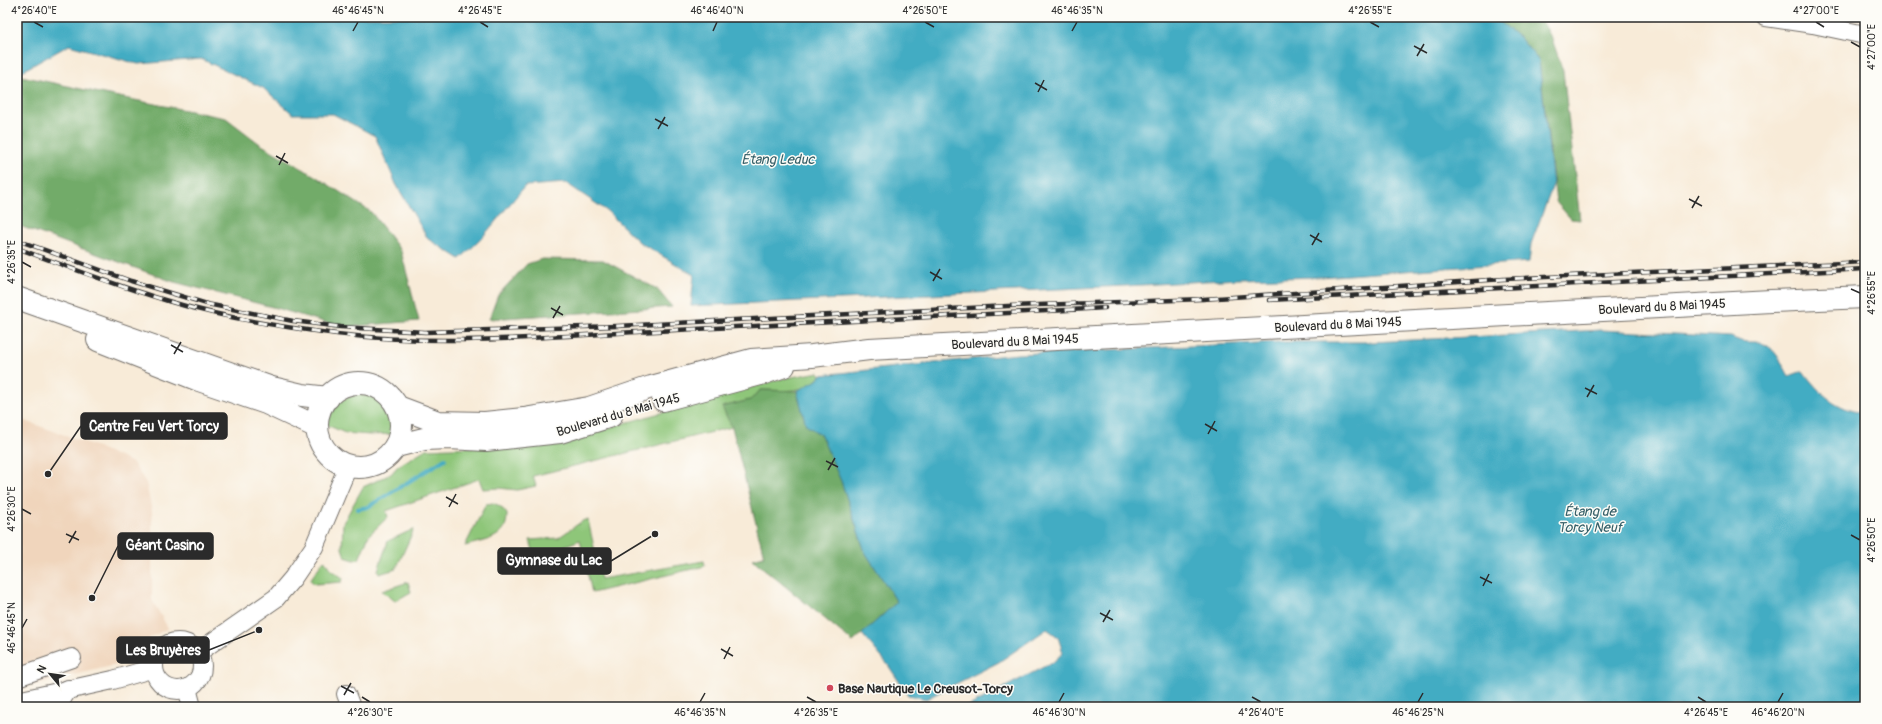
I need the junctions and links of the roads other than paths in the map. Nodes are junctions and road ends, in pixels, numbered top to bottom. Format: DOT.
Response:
graph roads {
  1 [pos="1766,17"];
  2 [pos="1865,35"];
  3 [pos="1865,297"];
  4 [pos="17,298"];
  5 [pos="17,307"];
  6 [pos="812,356"];
  7 [pos="328,398"];
  8 [pos="398,407"];
  9 [pos="317,427"];
  10 [pos="396,446"];
  11 [pos="348,466"];
  12 [pos="198,653"];
  13 [pos="72,658"];
  14 [pos="17,668"];
  15 [pos="154,668"];
  16 [pos="36,669"];
  17 [pos="17,677"];
  18 [pos="187,688"];
  19 [pos="68,689"];
  20 [pos="17,701"];
  21 [pos="57,707"];
  22 [pos="192,707"];
  1 -- 2 [label="street"];
  3 -- 6 [label="main road, Boulevard du 8 Mai 1945"];
  4 -- 7 [label="main road"];
  5 -- 9 [label="main road"];
  6 -- 8 [label="main road, Boulevard du 8 Mai 1945"];
  6 -- 10 [label="main road, Boulevard du 8 Mai 1945"];
  7 -- 8 [label="main road"];
  7 -- 9 [label="main road"];
  8 -- 10 [label="main road"];
  9 -- 11 [label="main road"];
  10 -- 11 [label="main road"];
  11 -- 12 [label="street"];
  12 -- 15 [label="street"];
  12 -- 18 [label="street"];
  13 -- 16 [label="street"];
  14 -- 16 [label="street"];
  15 -- 18 [label="street"];
  15 -- 19 [label="street"];
  16 -- 17 [label="street"];
  18 -- 22 [label="street"];
  19 -- 20 [label="street"];
  19 -- 21 [label="street"];
}
